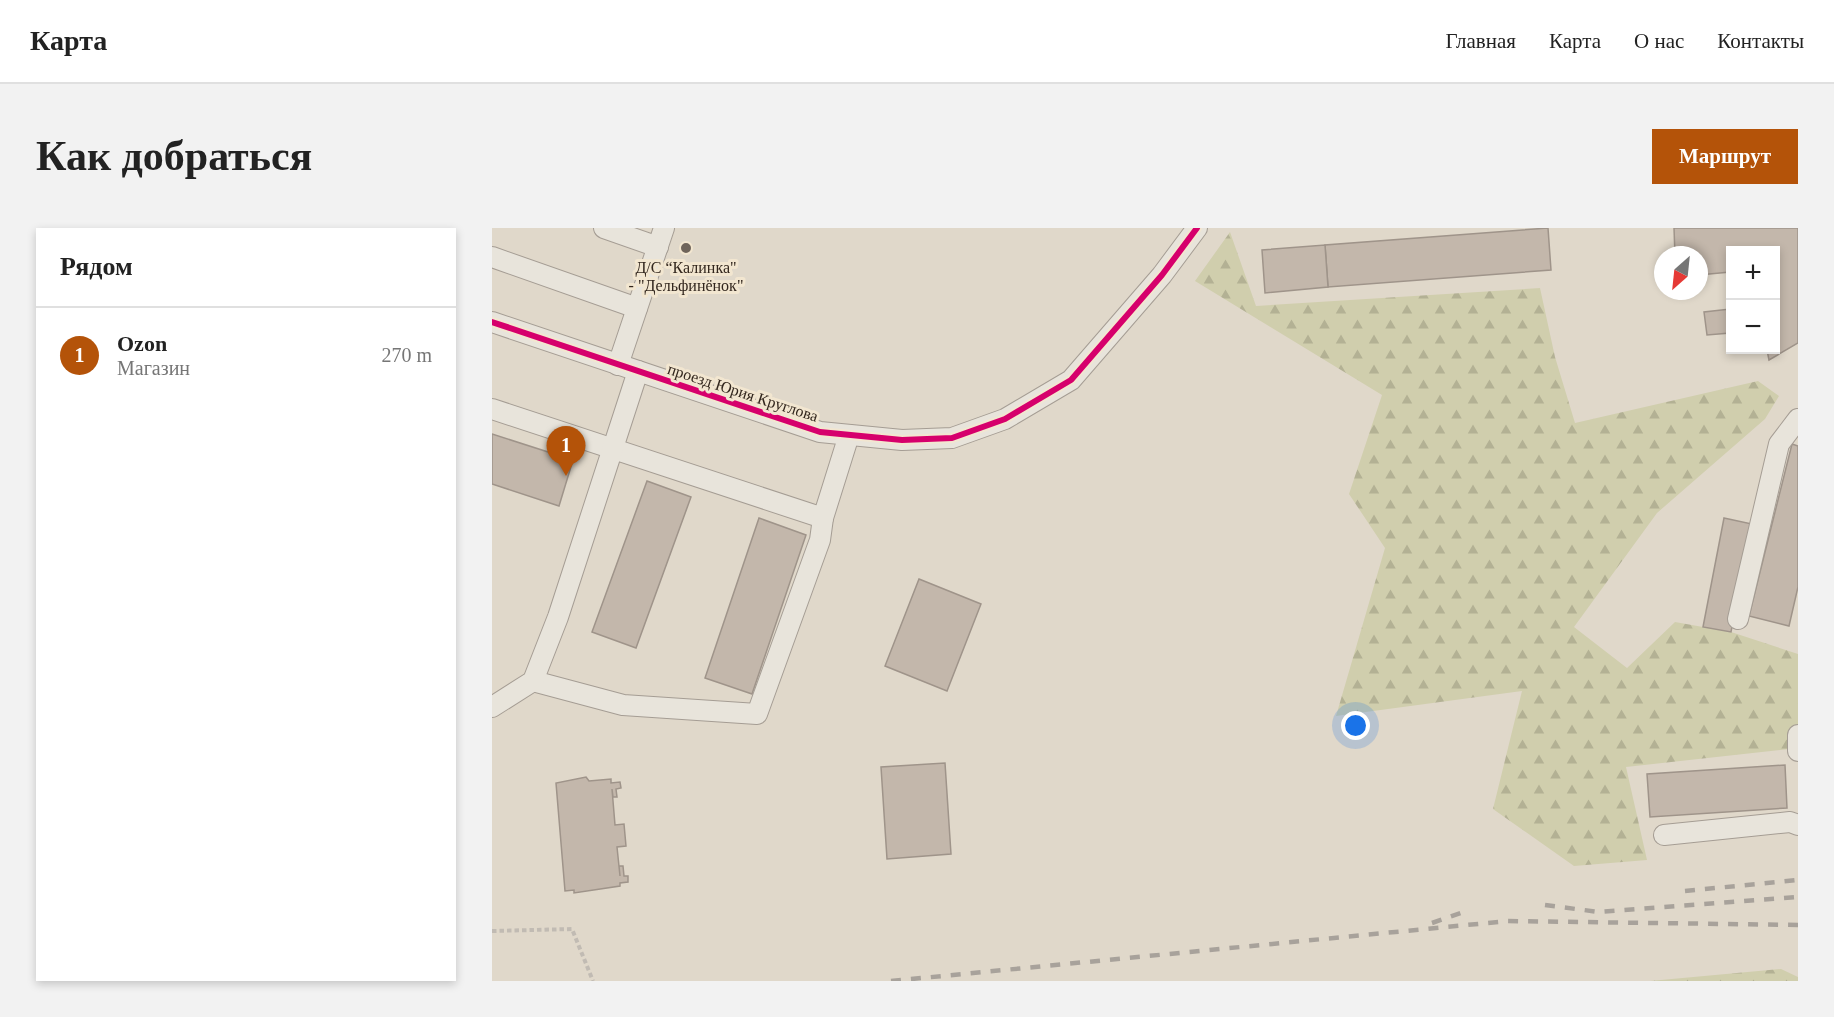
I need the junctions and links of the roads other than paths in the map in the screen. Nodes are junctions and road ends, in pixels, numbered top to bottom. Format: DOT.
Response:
graph roads {
  1 [pos="604,228"];
  2 [pos="1197,228"];
  3 [pos="661,237"];
  4 [pos="492,257"];
  5 [pos="637,308"];
  6 [pos="492,322"];
  7 [pos="618,364"];
  8 [pos="638,371"];
  9 [pos="492,409"];
  10 [pos="1798,419"];
  11 [pos="849,435"];
  12 [pos="615,450"];
  13 [pos="823,518"];
  14 [pos="1738,619"];
  15 [pos="533,681"];
  16 [pos="492,707"];
  17 [pos="1798,735"];
  18 [pos="1798,751"];
  19 [pos="1798,825"];
  20 [pos="1664,835"];
  1 -- 3 [label="street"];
  2 -- 11 [label="street, проезд Юрия Круглова"];
  3 -- 5 [label="street"];
  4 -- 5 [label="street"];
  5 -- 7 [label="street"];
  6 -- 7 [label="street, проезд Юрия Круглова"];
  7 -- 8 [label="street, проезд Юрия Круглова"];
  8 -- 11 [label="street, проезд Юрия Круглова"];
  8 -- 12 [label="street"];
  9 -- 12 [label="street"];
  10 -- 14 [label="street"];
  11 -- 13 [label="street"];
  12 -- 13 [label="street"];
  12 -- 15 [label="street"];
  13 -- 15 [label="street"];
  15 -- 16 [label="street"];
  17 -- 18 [label="street"];
  19 -- 20 [label="street"];
}
